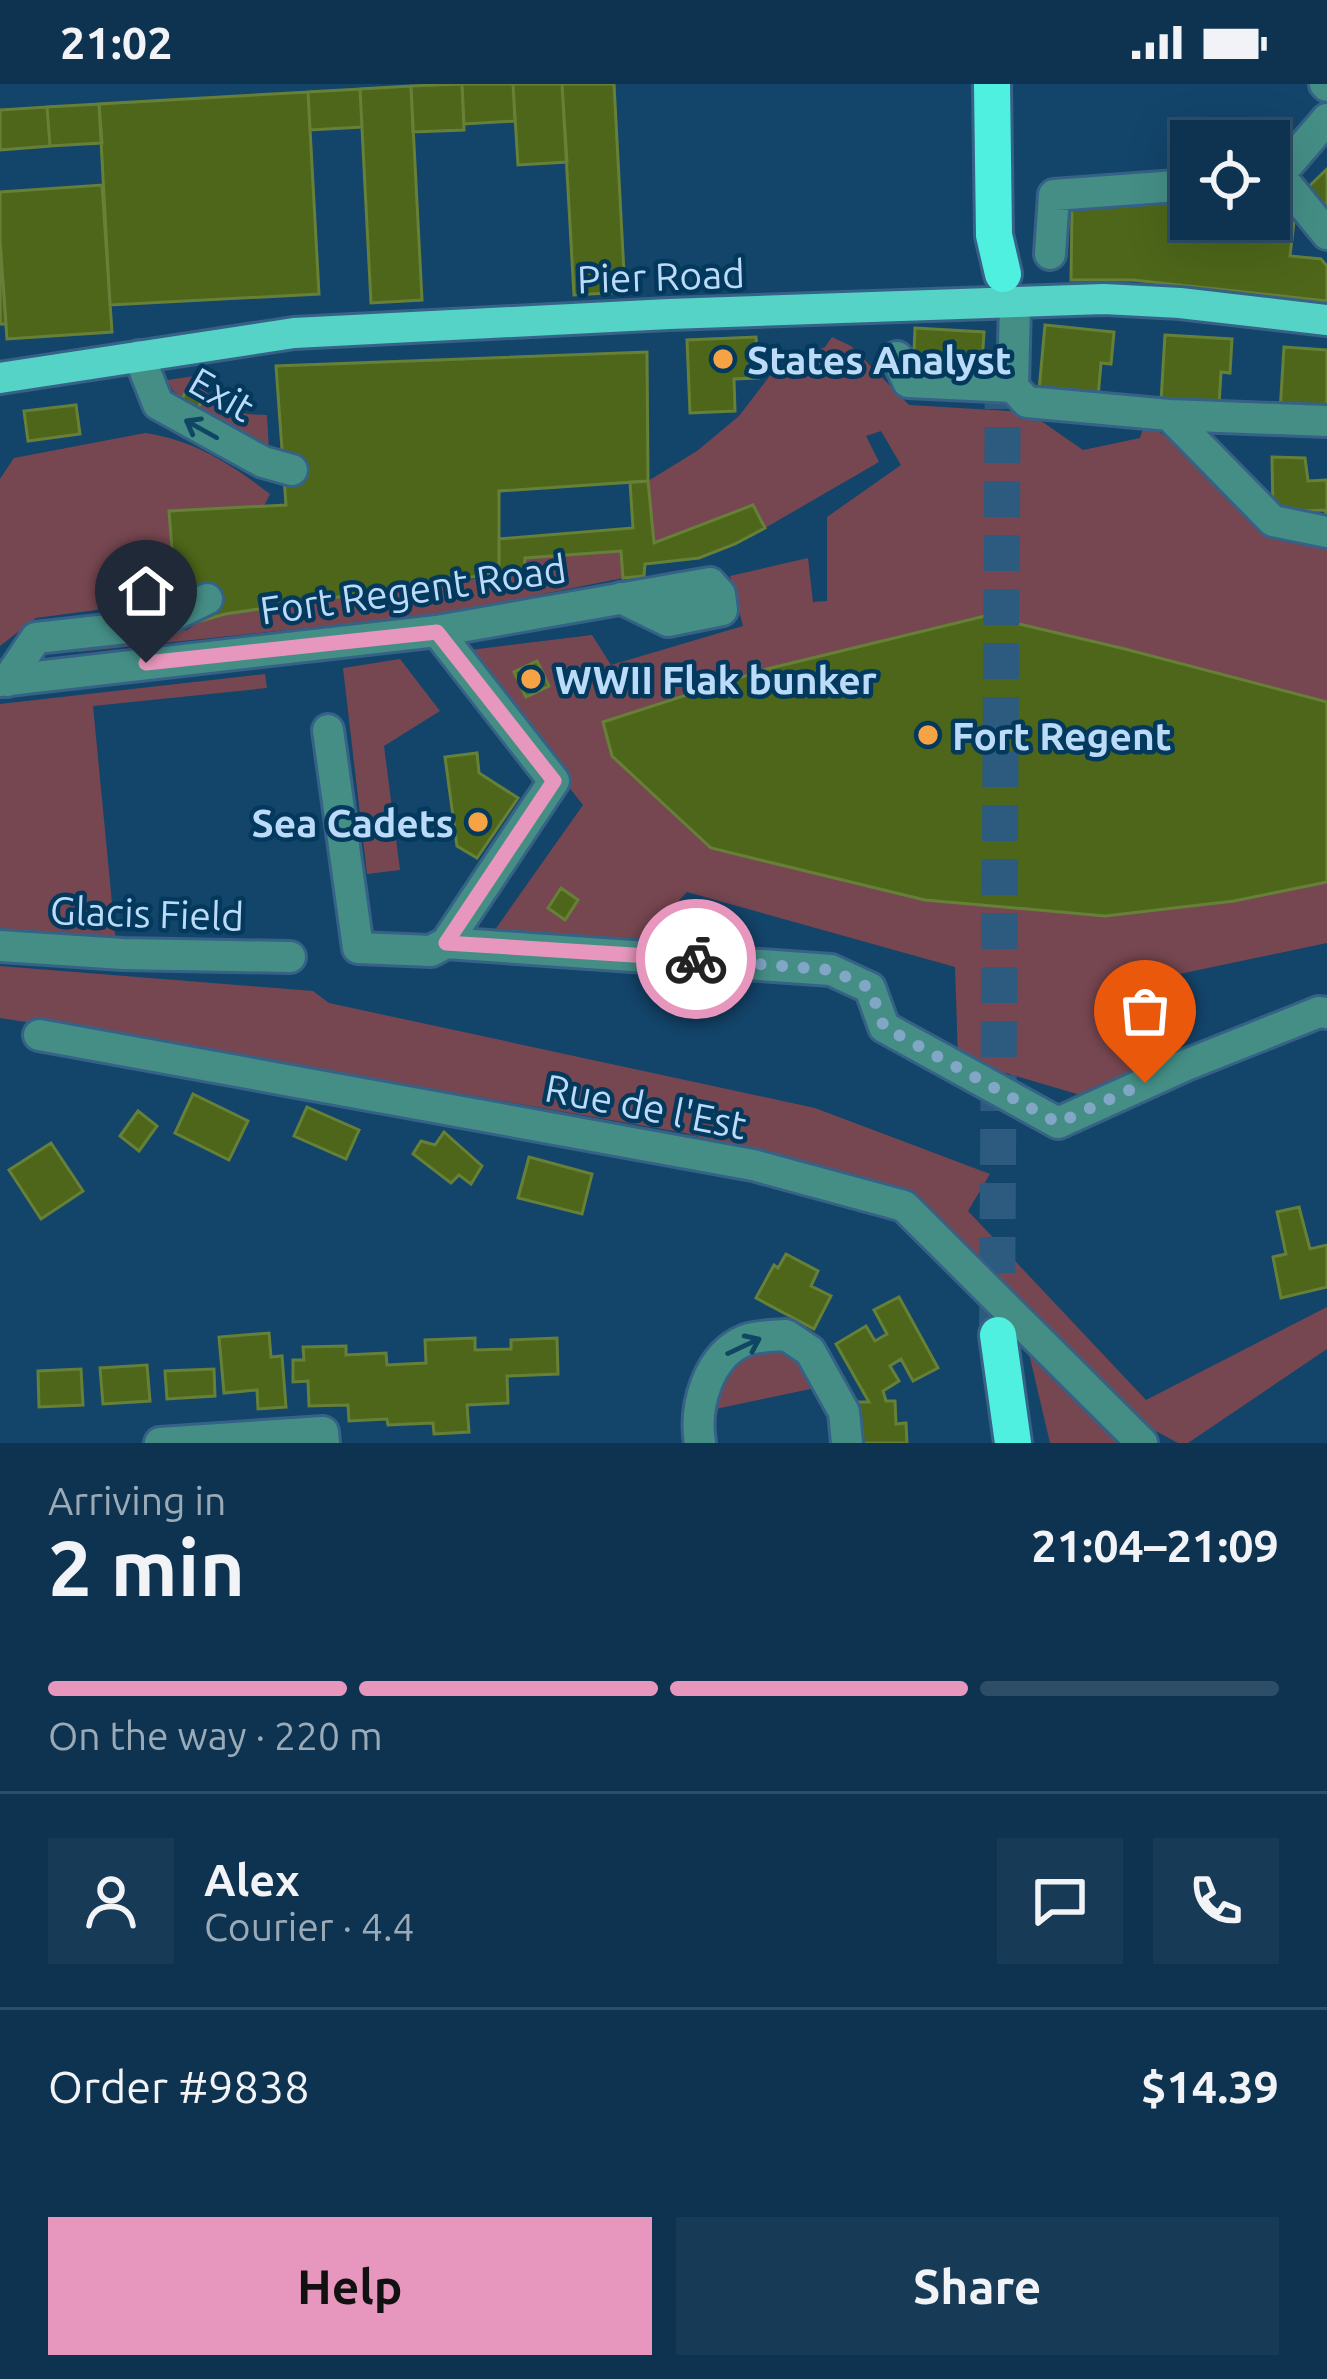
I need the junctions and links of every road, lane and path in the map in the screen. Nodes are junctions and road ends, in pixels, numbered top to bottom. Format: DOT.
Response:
graph roads {
  1 [pos="992,84"];
  2 [pos="1015,84"];
  3 [pos="1327,119"];
  4 [pos="1290,159"];
  5 [pos="1170,187"];
  6 [pos="1290,194"];
  7 [pos="1327,235"];
  8 [pos="1050,254"];
  9 [pos="1009,289"];
  10 [pos="1327,320"];
  11 [pos="139,356"];
  12 [pos="897,356"];
  13 [pos="1,379"];
  14 [pos="1013,387"];
  15 [pos="1169,415"];
  16 [pos="1327,421"];
  17 [pos="292,470"];
  18 [pos="1327,532"];
  19 [pos="621,598"];
  20 [pos="207,599"];
  21 [pos="437,632"];
  22 [pos="4,681"];
  23 [pos="328,730"];
  24 [pos="446,943"];
  25 [pos="0,946"];
  26 [pos="290,957"];
  27 [pos="1327,1013"];
  28 [pos="39,1035"];
  29 [pos="323,1438"];
  30 [pos="160,1443"];
  31 [pos="700,1443"];
  32 [pos="847,1443"];
  33 [pos="987,1443"];
  34 [pos="1013,1443"];
  35 [pos="1142,1443"];
  1 -- 9 [label="highway"];
  2 -- 9 [label="highway"];
  3 -- 4 [label="street"];
  5 -- 8 [label="street"];
  6 -- 7 [label="street"];
  9 -- 10 [label="main road, Pier Road"];
  9 -- 11 [label="main road, Pier Road"];
  9 -- 14 [label="street"];
  11 -- 13 [label="main road, Pier Road"];
  17 -- 11 [label="street, Exit, one-way"];
  12 -- 14 [label="street"];
  14 -- 15 [label="street"];
  15 -- 16 [label="street"];
  15 -- 18 [label="street"];
  19 -- 21 [label="street, Fort Regent Road"];
  20 -- 22 [label="street"];
  21 -- 22 [label="street, Fort Regent Road"];
  21 -- 24 [label="street"];
  23 -- 24 [label="street"];
  24 -- 27 [label="street"];
  25 -- 26 [label="street, Glacis Field"];
  28 -- 35 [label="street, Rue de l'Est"];
  29 -- 30 [label="street"];
  31 -- 32 [label="street, one-way"];
  33 -- 34 [label="highway"];
}
